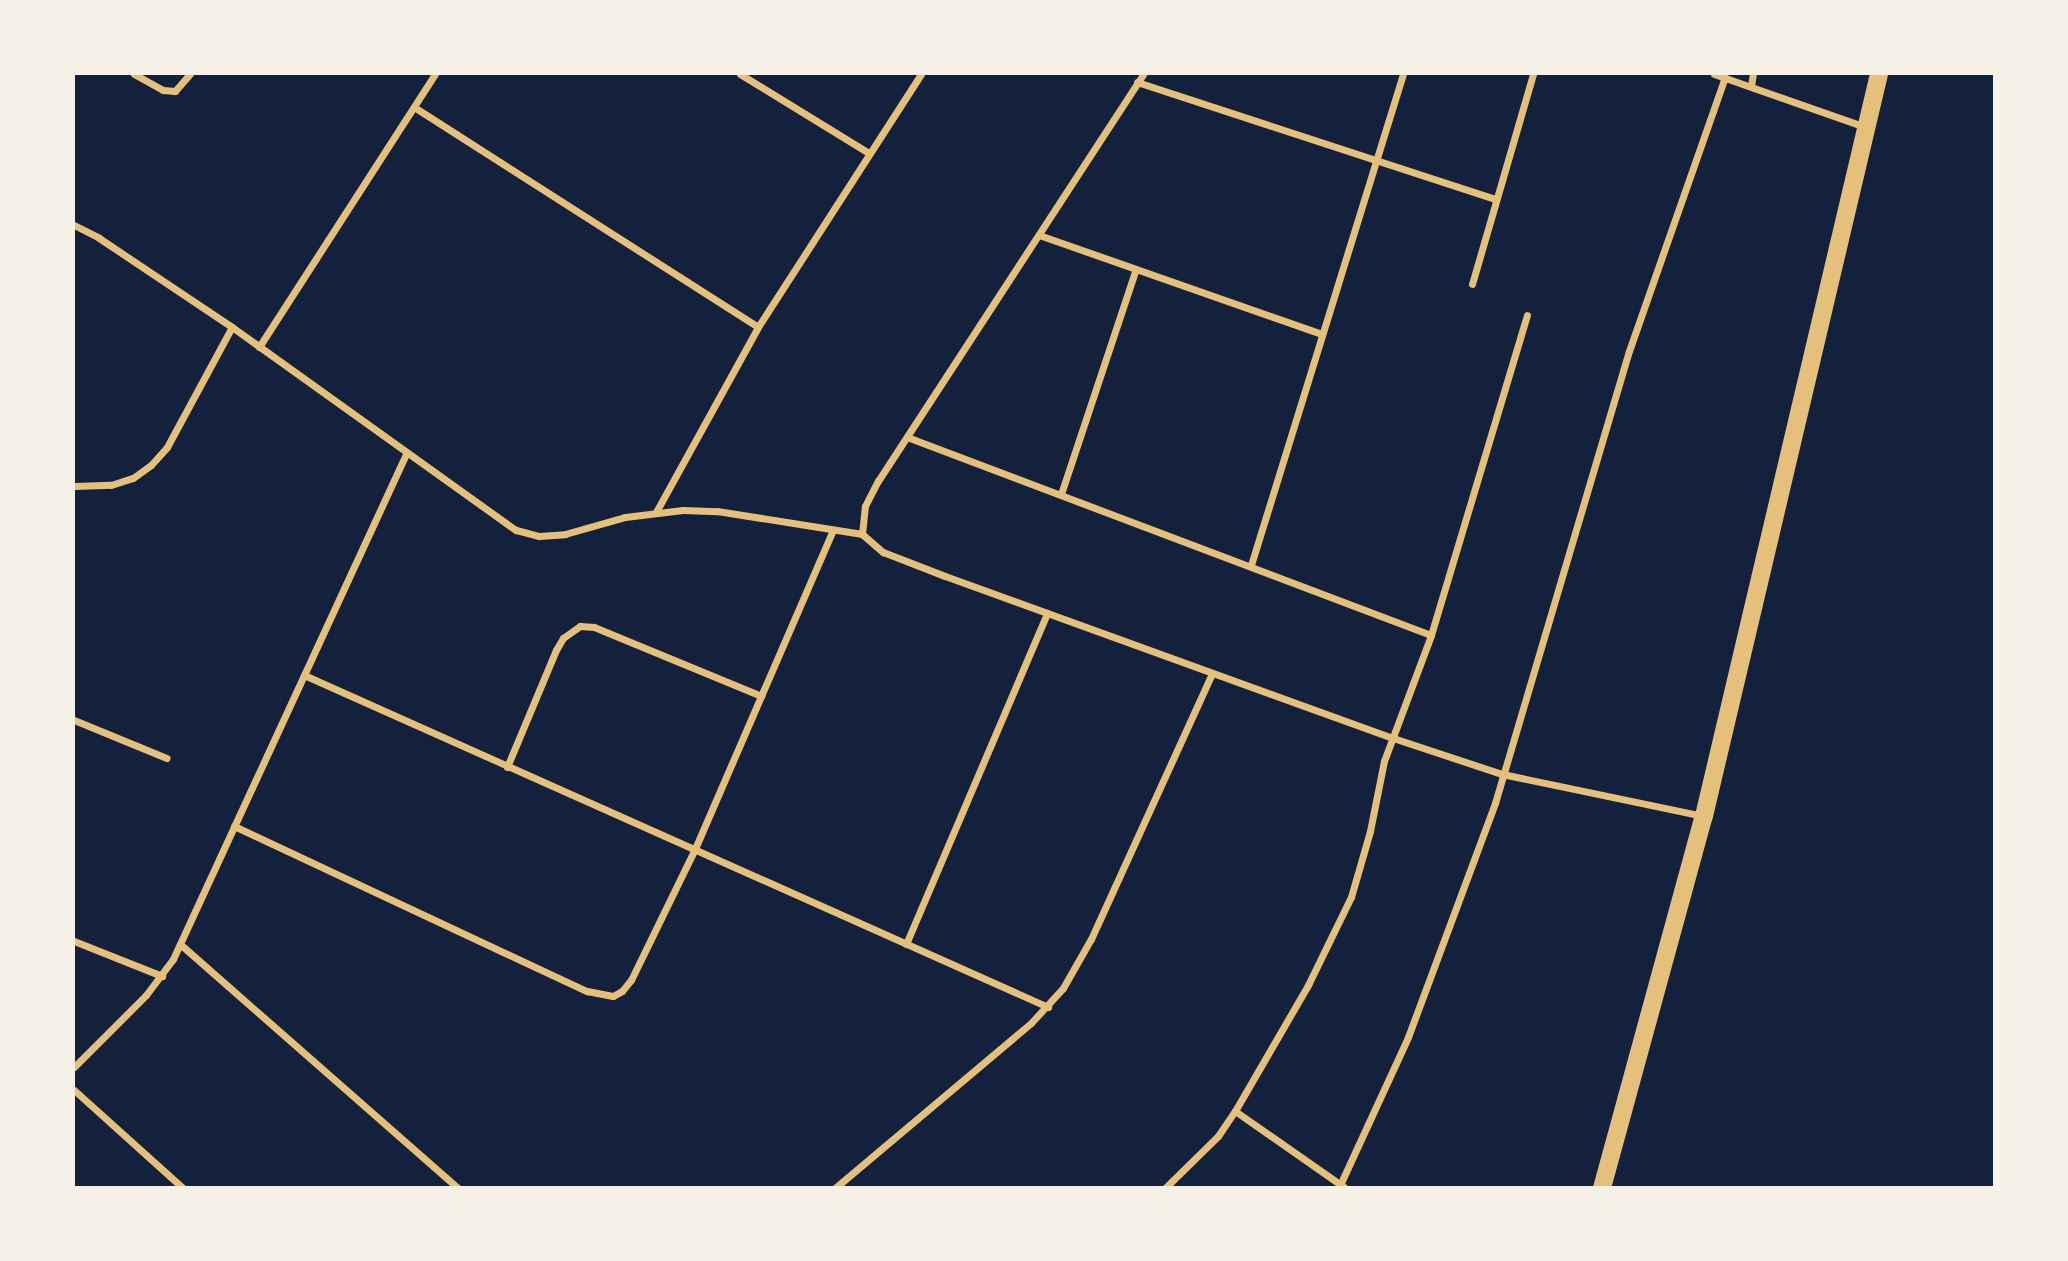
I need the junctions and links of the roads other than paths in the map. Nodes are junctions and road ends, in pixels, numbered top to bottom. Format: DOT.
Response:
graph roads {
  1 [pos="134,74"];
  2 [pos="190,74"];
  3 [pos="435,74"];
  4 [pos="740,74"];
  5 [pos="920,74"];
  6 [pos="1143,74"];
  7 [pos="1403,74"];
  8 [pos="1533,74"];
  9 [pos="1714,74"];
  10 [pos="1753,74"];
  11 [pos="1879,74"];
  12 [pos="1725,77"];
  13 [pos="1138,82"];
  14 [pos="1751,86"];
  15 [pos="414,107"];
  16 [pos="1866,128"];
  17 [pos="869,153"];
  18 [pos="1376,159"];
  19 [pos="1496,199"];
  20 [pos="74,225"];
  21 [pos="1039,234"];
  22 [pos="1136,269"];
  23 [pos="1472,284"];
  24 [pos="1527,315"];
  25 [pos="232,327"];
  26 [pos="758,327"];
  27 [pos="1322,334"];
  28 [pos="259,347"];
  29 [pos="907,438"];
  30 [pos="406,454"];
  31 [pos="74,486"];
  32 [pos="1061,494"];
  33 [pos="656,512"];
  34 [pos="833,530"];
  35 [pos="862,534"];
  36 [pos="1251,565"];
  37 [pos="1047,613"];
  38 [pos="1431,635"];
  39 [pos="1212,673"];
  40 [pos="304,675"];
  41 [pos="761,696"];
  42 [pos="74,720"];
  43 [pos="1393,738"];
  44 [pos="166,758"];
  45 [pos="506,767"];
  46 [pos="1503,774"];
  47 [pos="1704,816"];
  48 [pos="234,826"];
  49 [pos="694,851"];
  50 [pos="74,941"];
  51 [pos="180,944"];
  52 [pos="906,944"];
  53 [pos="162,976"];
  54 [pos="1048,1007"];
  55 [pos="74,1068"];
  56 [pos="74,1090"];
  57 [pos="1235,1111"];
  58 [pos="1342,1186"];
  59 [pos="183,1188"];
  60 [pos="458,1188"];
  61 [pos="835,1188"];
  62 [pos="1164,1188"];
  63 [pos="1602,1188"];
  1 -- 2 [label="street"];
  3 -- 15 [label="street"];
  4 -- 17 [label="street"];
  5 -- 17 [label="street"];
  6 -- 13 [label="street"];
  7 -- 18 [label="street"];
  8 -- 19 [label="street"];
  9 -- 12 [label="street"];
  10 -- 14 [label="street"];
  11 -- 16 [label="main road"];
  12 -- 14 [label="street"];
  12 -- 46 [label="street"];
  13 -- 18 [label="street"];
  13 -- 21 [label="street"];
  14 -- 16 [label="street"];
  15 -- 26 [label="street"];
  15 -- 28 [label="street"];
  16 -- 47 [label="main road"];
  17 -- 26 [label="street"];
  18 -- 19 [label="street"];
  18 -- 27 [label="street"];
  19 -- 23 [label="street"];
  20 -- 25 [label="street"];
  21 -- 22 [label="street"];
  21 -- 29 [label="street"];
  22 -- 27 [label="street"];
  22 -- 32 [label="street"];
  24 -- 38 [label="street"];
  25 -- 28 [label="street"];
  25 -- 31 [label="street"];
  26 -- 33 [label="street"];
  27 -- 36 [label="street"];
  28 -- 30 [label="street"];
  29 -- 32 [label="street"];
  29 -- 35 [label="street"];
  30 -- 33 [label="street"];
  30 -- 40 [label="street"];
  32 -- 36 [label="street"];
  33 -- 34 [label="street"];
  34 -- 35 [label="street"];
  34 -- 41 [label="street"];
  35 -- 37 [label="street"];
  36 -- 38 [label="street"];
  37 -- 39 [label="street"];
  37 -- 52 [label="street"];
  38 -- 43 [label="street"];
  39 -- 43 [label="street"];
  39 -- 54 [label="street"];
  40 -- 45 [label="street"];
  40 -- 48 [label="street"];
  41 -- 45 [label="street"];
  41 -- 49 [label="street"];
  42 -- 44 [label="street"];
  43 -- 46 [label="street"];
  43 -- 57 [label="street"];
  45 -- 49 [label="street"];
  46 -- 47 [label="street"];
  46 -- 58 [label="street"];
  47 -- 63 [label="main road"];
  48 -- 49 [label="street"];
  48 -- 51 [label="street"];
  49 -- 52 [label="street"];
  50 -- 53 [label="street"];
  51 -- 53 [label="street"];
  51 -- 60 [label="street"];
  52 -- 54 [label="street"];
  53 -- 55 [label="street"];
  54 -- 61 [label="street"];
  56 -- 59 [label="street"];
  57 -- 58 [label="street"];
  57 -- 62 [label="street"];
}
